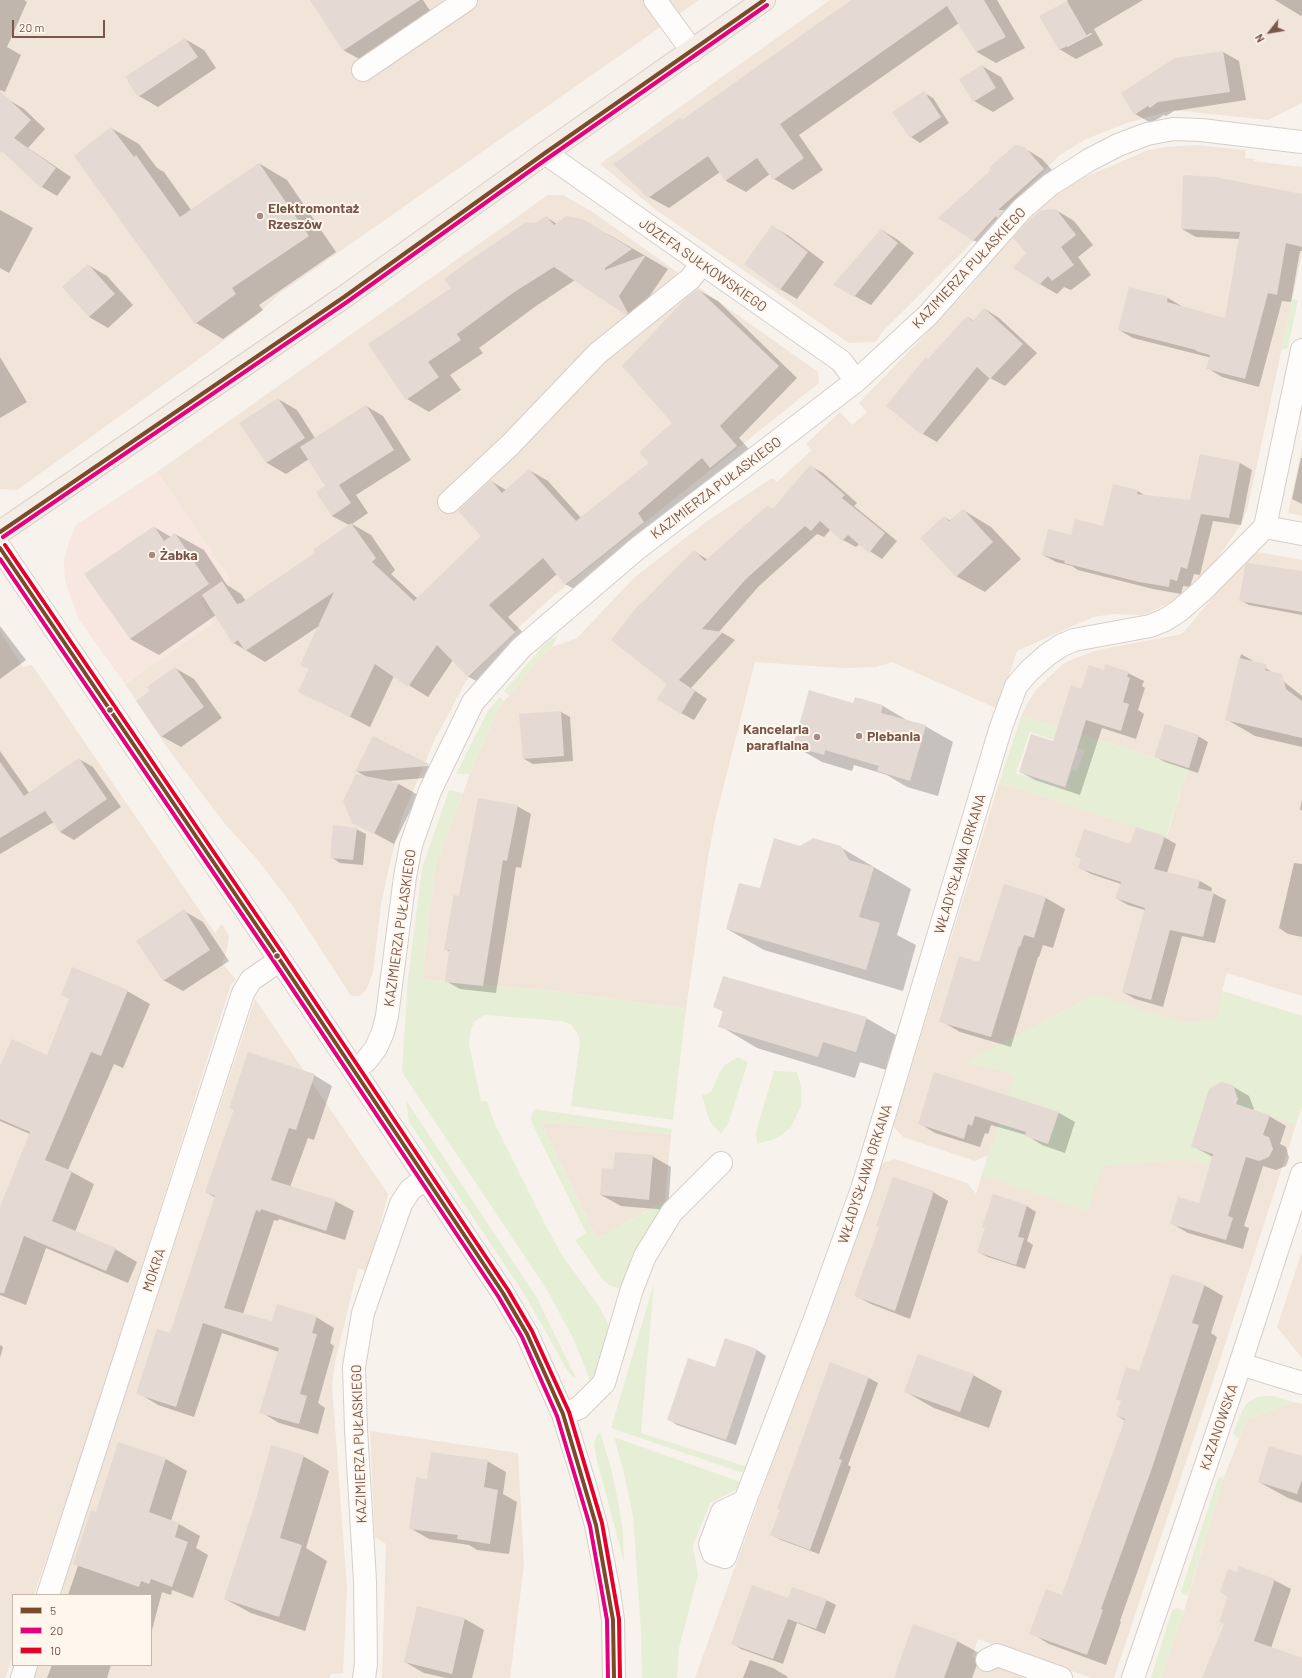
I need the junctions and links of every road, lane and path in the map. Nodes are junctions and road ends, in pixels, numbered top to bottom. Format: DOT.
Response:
graph roads {
  1 [pos="466,0"];
  2 [pos="655,0"];
  3 [pos="764,0"];
  4 [pos="692,51"];
  5 [pos="364,70"];
  6 [pos="1302,142"];
  7 [pos="545,153"];
  8 [pos="702,264"];
  9 [pos="1302,350"];
  10 [pos="856,381"];
  11 [pos="449,502"];
  12 [pos="1265,527"];
  13 [pos="0,532"];
  14 [pos="1302,534"];
  15 [pos="0,548"];
  16 [pos="280,960"];
  17 [pos="354,1070"];
  18 [pos="721,1163"];
  19 [pos="1302,1174"];
  20 [pos="426,1178"];
  21 [pos="1240,1364"];
  22 [pos="1302,1383"];
  23 [pos="563,1414"];
  24 [pos="745,1501"];
  25 [pos="48,1594"];
  26 [pos="987,1660"];
  27 [pos="26,1666"];
  28 [pos="22,1678"];
  29 [pos="364,1678"];
  30 [pos="614,1678"];
  31 [pos="1062,1678"];
  32 [pos="1133,1678"];
  1 -- 5 [label="street"];
  2 -- 4 [label="street"];
  3 -- 4 [label="main road"];
  4 -- 7 [label="main road"];
  6 -- 10 [label="street, KAZIMIERZA PUŁASKIEGO"];
  7 -- 8 [label="street, JÓZEFA SUŁKOWSKIEGO"];
  7 -- 13 [label="main road"];
  8 -- 10 [label="street, JÓZEFA SUŁKOWSKIEGO"];
  8 -- 11 [label="street"];
  9 -- 12 [label="street"];
  10 -- 17 [label="street, KAZIMIERZA PUŁASKIEGO"];
  12 -- 14 [label="street"];
  12 -- 24 [label="street, WŁADYSŁAWA ORKANA"];
  15 -- 16 [label="street"];
  16 -- 17 [label="street"];
  16 -- 25 [label="street, MOKRA"];
  17 -- 20 [label="street"];
  18 -- 23 [label="street"];
  19 -- 21 [label="street, KAZANOWSKA"];
  20 -- 23 [label="street"];
  20 -- 29 [label="street, KAZIMIERZA PUŁASKIEGO"];
  21 -- 22 [label="street"];
  21 -- 32 [label="street, KAZANOWSKA"];
  23 -- 30 [label="street"];
  26 -- 31 [label="street"];
  27 -- 28 [label="street"];
}
